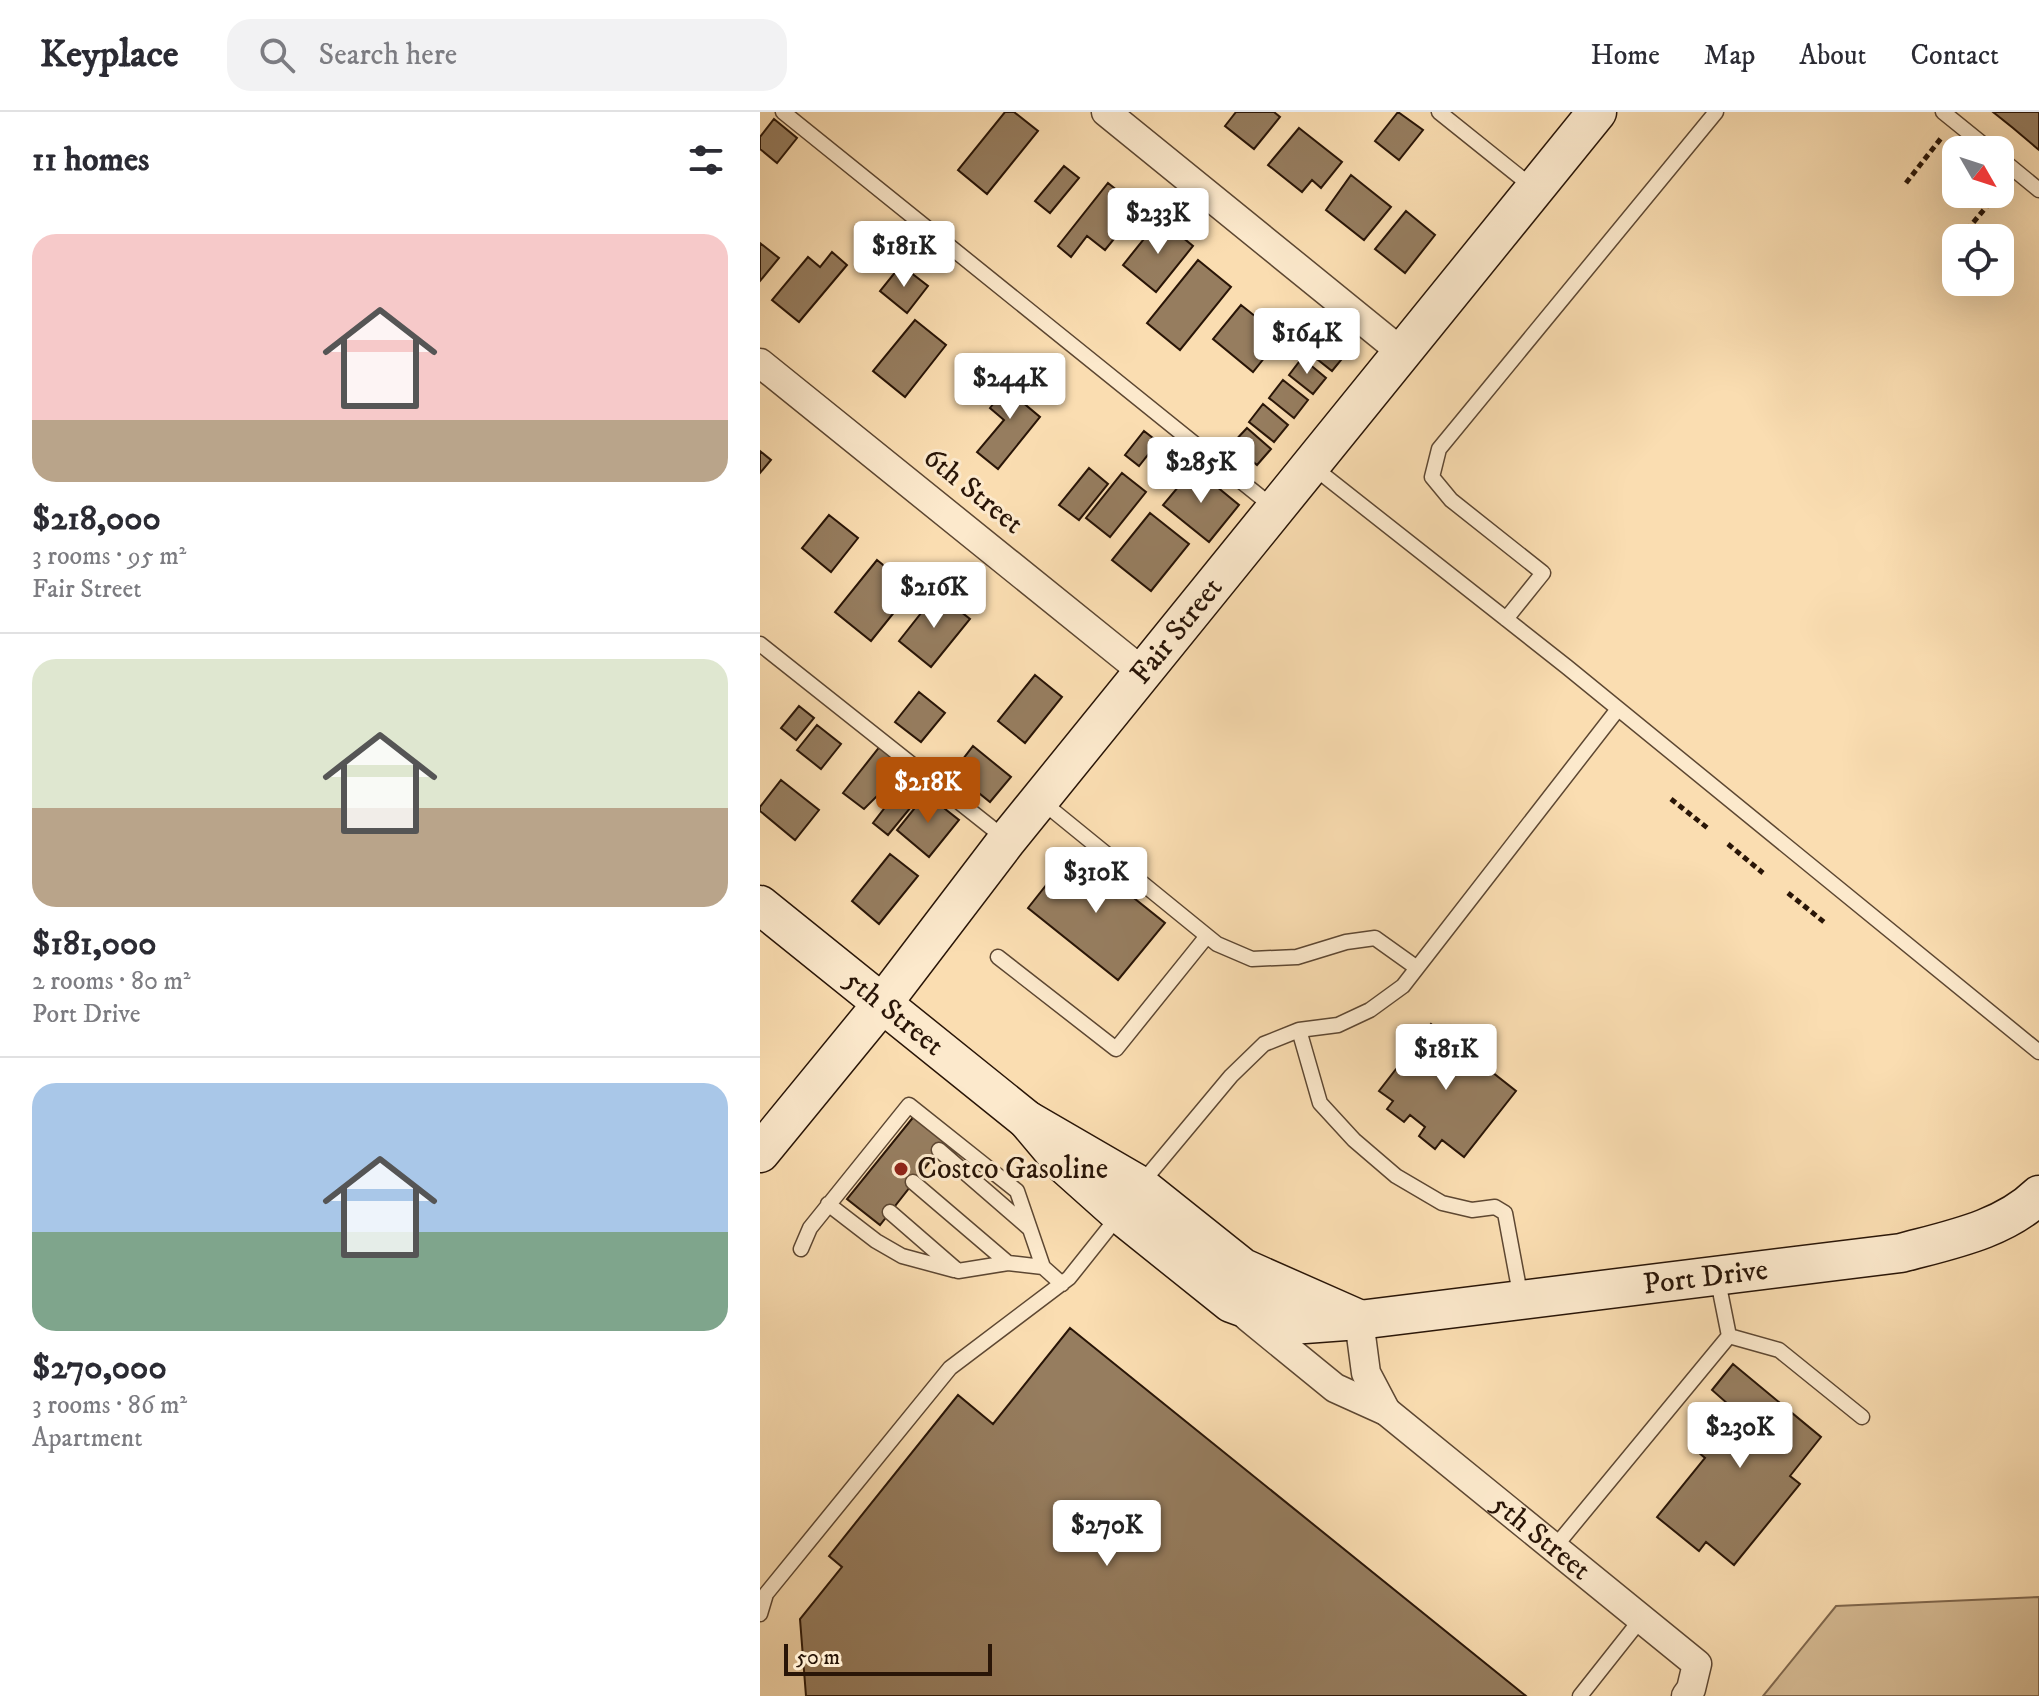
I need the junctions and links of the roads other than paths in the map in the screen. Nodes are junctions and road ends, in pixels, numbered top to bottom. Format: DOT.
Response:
graph roads {
  1 [pos="783,112"];
  2 [pos="1106,112"];
  3 [pos="1439,112"];
  4 [pos="1597,112"];
  5 [pos="1716,112"];
  6 [pos="1943,112"];
  7 [pos="1973,136"];
  8 [pos="2014,169"];
  9 [pos="1535,189"];
  10 [pos="2039,190"];
  11 [pos="1404,354"];
  12 [pos="760,363"];
  13 [pos="1312,466"];
  14 [pos="1276,510"];
  15 [pos="1506,619"];
  16 [pos="760,644"];
  17 [pos="1143,672"];
  18 [pos="1618,709"];
  19 [pos="1040,800"];
  20 [pos="1007,840"];
  21 [pos="760,905"];
  22 [pos="1207,936"];
  23 [pos="998,957"];
  24 [pos="1417,968"];
  25 [pos="882,1004"];
  26 [pos="1299,1030"];
  27 [pos="2039,1052"];
  28 [pos="939,1150"];
  29 [pos="760,1153"];
  30 [pos="913,1182"];
  31 [pos="2039,1195"];
  32 [pos="1130,1200"];
  33 [pos="828,1204"];
  34 [pos="890,1212"];
  35 [pos="1030,1229"];
  36 [pos="801,1249"];
  37 [pos="1008,1263"];
  38 [pos="1043,1267"];
  39 [pos="958,1271"];
  40 [pos="1717,1276"];
  41 [pos="1062,1284"];
  42 [pos="1521,1300"];
  43 [pos="1231,1303"];
  44 [pos="1359,1320"];
  45 [pos="1729,1336"];
  46 [pos="1386,1411"];
  47 [pos="1862,1417"];
  48 [pos="1554,1548"];
  49 [pos="760,1614"];
  50 [pos="1641,1619"];
  51 [pos="1580,1696"];
  52 [pos="1686,1696"];
  1 -- 14 [label="lane"];
  2 -- 11 [label="street"];
  3 -- 9 [label="lane"];
  4 -- 9 [label="street, Fair Street"];
  5 -- 15 [label="lane"];
  6 -- 7 [label="lane"];
  8 -- 10 [label="lane"];
  9 -- 11 [label="street, Fair Street"];
  11 -- 13 [label="street, Fair Street"];
  12 -- 17 [label="street, 6th Street"];
  13 -- 14 [label="street, Fair Street"];
  13 -- 15 [label="lane"];
  14 -- 17 [label="street, Fair Street"];
  15 -- 18 [label="lane"];
  16 -- 20 [label="lane"];
  17 -- 19 [label="street, Fair Street"];
  18 -- 24 [label="lane"];
  18 -- 27 [label="lane"];
  19 -- 20 [label="street, Fair Street"];
  19 -- 22 [label="lane"];
  20 -- 25 [label="street, Fair Street"];
  21 -- 25 [label="street, 5th Street"];
  22 -- 23 [label="lane"];
  22 -- 24 [label="lane"];
  24 -- 26 [label="lane"];
  25 -- 29 [label="street, Fair Street"];
  25 -- 32 [label="street, 5th Street"];
  26 -- 32 [label="lane"];
  26 -- 42 [label="lane"];
  28 -- 35 [label="lane"];
  30 -- 37 [label="lane"];
  31 -- 40 [label="street, Port Drive"];
  32 -- 41 [label="lane"];
  32 -- 43 [label="street, 5th Street"];
  32 -- 44 [label="street, 5th Street"];
  33 -- 35 [label="lane"];
  33 -- 36 [label="lane"];
  33 -- 39 [label="lane"];
  34 -- 39 [label="lane"];
  35 -- 38 [label="lane"];
  37 -- 38 [label="lane"];
  37 -- 39 [label="lane"];
  38 -- 41 [label="lane"];
  40 -- 42 [label="street, Port Drive"];
  40 -- 45 [label="lane"];
  41 -- 49 [label="lane"];
  42 -- 44 [label="street, Port Drive"];
  43 -- 44 [label="street, 5th Street"];
  43 -- 46 [label="street, 5th Street"];
  44 -- 46 [label="street, 5th Street"];
  45 -- 47 [label="lane"];
  45 -- 48 [label="lane"];
  46 -- 48 [label="street, 5th Street"];
  48 -- 50 [label="street, 5th Street"];
  50 -- 51 [label="lane"];
  50 -- 52 [label="street, 5th Street"];
}
